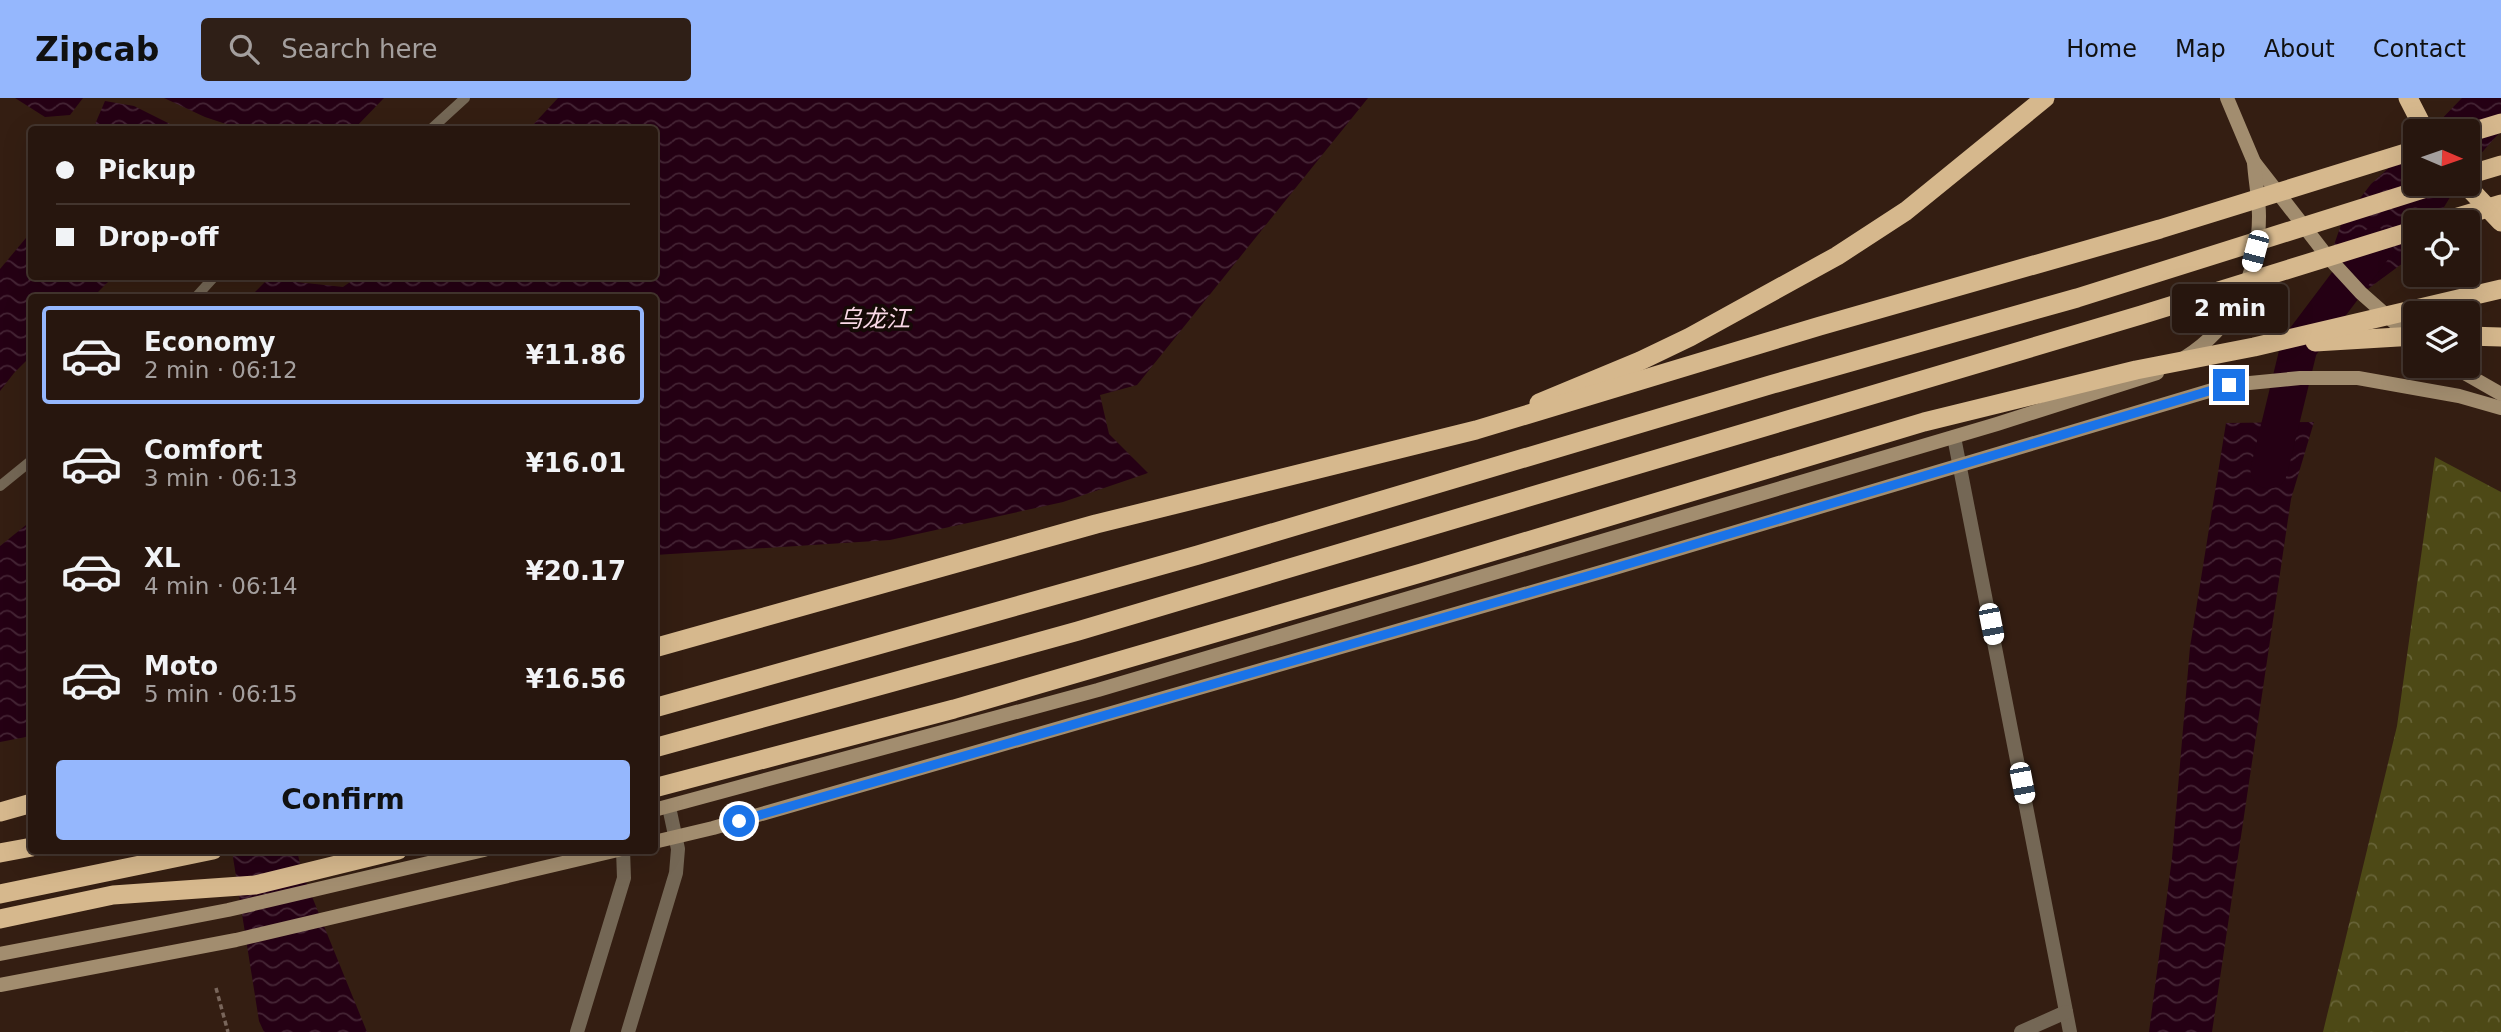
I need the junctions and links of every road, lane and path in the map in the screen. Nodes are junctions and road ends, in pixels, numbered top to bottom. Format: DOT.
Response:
graph roads {
  1 [pos="465,98"];
  2 [pos="2045,98"];
  3 [pos="2227,98"];
  4 [pos="2409,98"];
  5 [pos="2419,119"];
  6 [pos="2501,123"];
  7 [pos="434,126"];
  8 [pos="2480,129"];
  9 [pos="2403,153"];
  10 [pos="2254,162"];
  11 [pos="2501,165"];
  12 [pos="2480,171"];
  13 [pos="2403,195"];
  14 [pos="2476,196"];
  15 [pos="2501,204"];
  16 [pos="2480,210"];
  17 [pos="2501,222"];
  18 [pos="2403,234"];
  19 [pos="2327,257"];
  20 [pos="211,280"];
  21 [pos="2501,289"];
  22 [pos="199,294"];
  23 [pos="2403,328"];
  24 [pos="2403,334"];
  25 [pos="2480,336"];
  26 [pos="2501,337"];
  27 [pos="2254,346"];
  28 [pos="2473,378"];
  29 [pos="2501,394"];
  30 [pos="2501,408"];
  31 [pos="1476,430"];
  32 [pos="1954,436"];
  33 [pos="28,463"];
  34 [pos="1960,466"];
  35 [pos="0,486"];
  36 [pos="658,647"];
  37 [pos="658,707"];
  38 [pos="658,747"];
  39 [pos="658,787"];
  40 [pos="28,804"];
  41 [pos="669,807"];
  42 [pos="658,809"];
  43 [pos="0,812"];
  44 [pos="676,836"];
  45 [pos="658,841"];
  46 [pos="28,848"];
  47 [pos="0,853"];
  48 [pos="194,854"];
  49 [pos="382,854"];
  50 [pos="467,854"];
  51 [pos="603,854"];
  52 [pos="622,854"];
  53 [pos="0,894"];
  54 [pos="0,919"];
  55 [pos="0,954"];
  56 [pos="0,985"];
  57 [pos="216,988"];
  58 [pos="2066,1012"];
  59 [pos="228,1032"];
  60 [pos="577,1032"];
  61 [pos="628,1032"];
  62 [pos="2021,1032"];
  63 [pos="2070,1032"];
  1 -- 7 [label="lane"];
  2 -- 31 [label="highway, bridge"];
  3 -- 10 [label="main road"];
  4 -- 5 [label="highway"];
  6 -- 8 [label="highway"];
  9 -- 31 [label="highway, bridge"];
  10 -- 19 [label="main road"];
  10 -- 32 [label="main road"];
  11 -- 12 [label="highway"];
  13 -- 37 [label="highway, bridge"];
  14 -- 17 [label="highway, bridge"];
  15 -- 16 [label="highway"];
  18 -- 19 [label="highway, bridge"];
  19 -- 23 [label="main road, bridge"];
  19 -- 38 [label="highway, bridge"];
  20 -- 22 [label="lane"];
  21 -- 27 [label="highway, bridge"];
  24 -- 27 [label="highway, bridge"];
  25 -- 26 [label="highway"];
  27 -- 39 [label="highway, bridge"];
  28 -- 29 [label="main road"];
  30 -- 34 [label="main road"];
  31 -- 36 [label="highway, bridge"];
  32 -- 34 [label="street"];
  32 -- 41 [label="main road"];
  33 -- 35 [label="lane"];
  34 -- 44 [label="main road"];
  34 -- 58 [label="street"];
  40 -- 43 [label="highway"];
  41 -- 42 [label="main road"];
  41 -- 44 [label="street"];
  44 -- 45 [label="main road"];
  44 -- 61 [label="street"];
  46 -- 47 [label="highway"];
  48 -- 53 [label="highway"];
  49 -- 54 [label="highway"];
  50 -- 55 [label="main road"];
  51 -- 56 [label="main road"];
  52 -- 60 [label="street"];
  57 -- 59 [label="path"];
  58 -- 62 [label="street"];
  58 -- 63 [label="street"];
}
